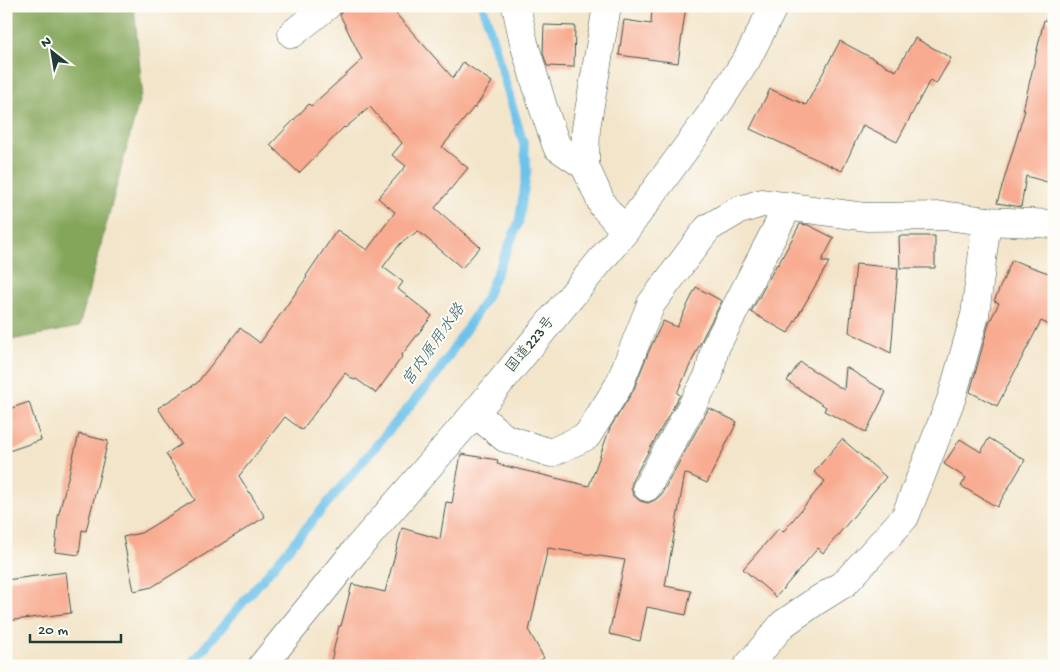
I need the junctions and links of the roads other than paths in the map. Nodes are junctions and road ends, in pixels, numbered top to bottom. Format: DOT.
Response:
graph roads {
  1 [pos="327,6"];
  2 [pos="516,6"];
  3 [pos="607,6"];
  4 [pos="774,6"];
  5 [pos="292,34"];
  6 [pos="585,166"];
  7 [pos="788,206"];
  8 [pos="987,221"];
  9 [pos="1054,224"];
  10 [pos="625,231"];
  11 [pos="475,413"];
  12 [pos="647,487"];
  13 [pos="262,666"];
  14 [pos="748,666"];
  1 -- 5 [label="main road"];
  2 -- 6 [label="main road"];
  3 -- 6 [label="main road"];
  4 -- 10 [label="main road, 国道223号"];
  6 -- 10 [label="main road"];
  7 -- 8 [label="main road"];
  7 -- 11 [label="main road"];
  7 -- 12 [label="main road"];
  8 -- 9 [label="main road"];
  8 -- 14 [label="main road"];
  10 -- 11 [label="main road, 国道223号"];
  11 -- 13 [label="main road, 国道223号"];
}
